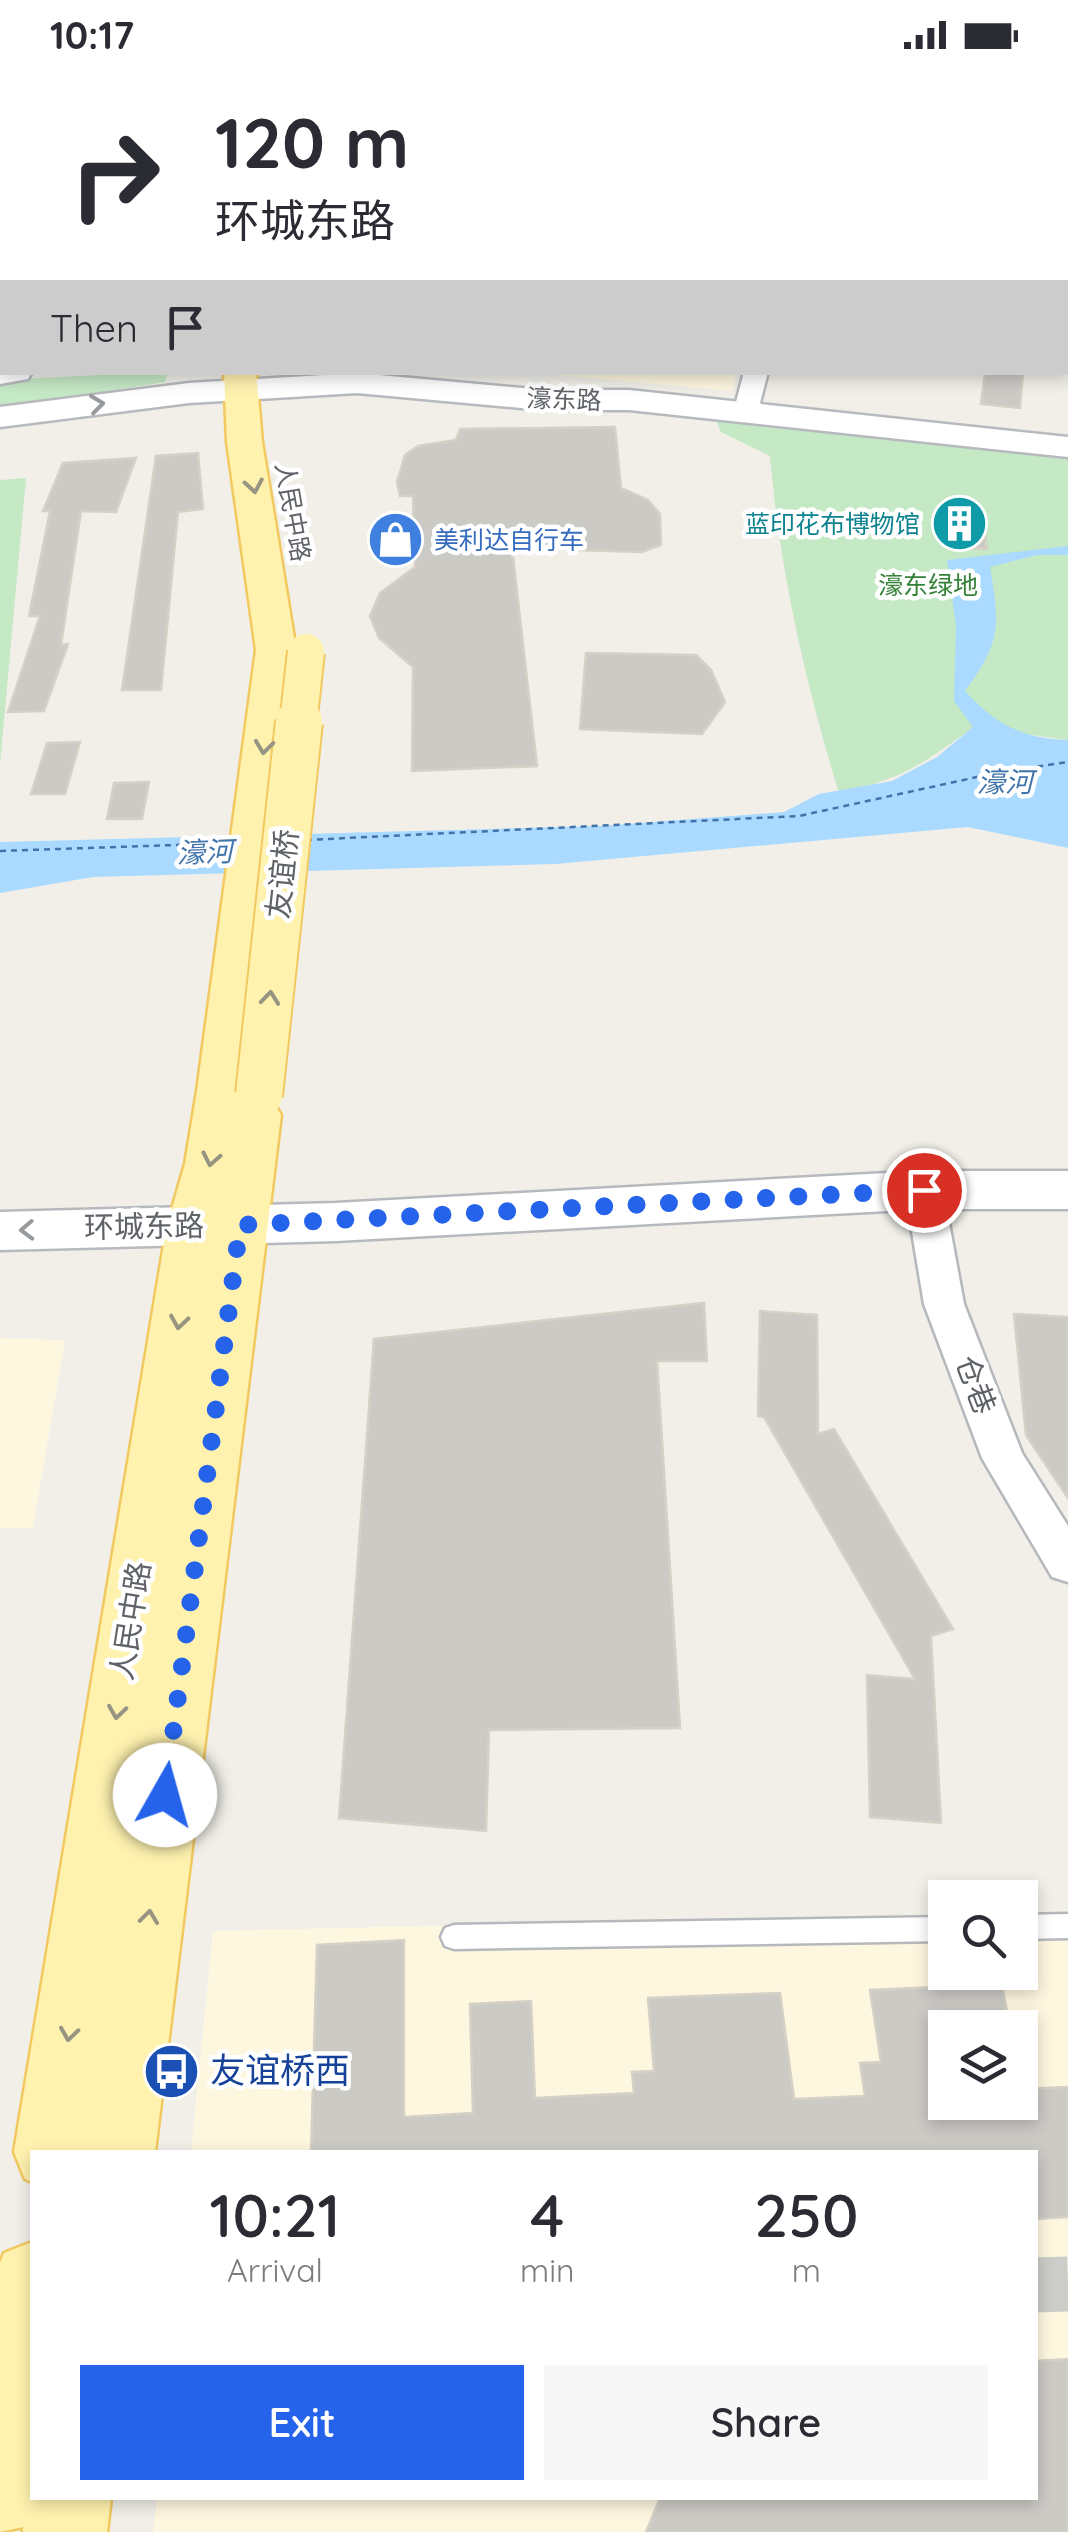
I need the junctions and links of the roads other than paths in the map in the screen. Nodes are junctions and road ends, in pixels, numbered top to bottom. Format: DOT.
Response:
graph roads {
  1 [pos="435,375"];
  2 [pos="257,381"];
  3 [pos="756,396"];
  4 [pos="0,417"];
  5 [pos="278,435"];
  6 [pos="1068,438"];
  7 [pos="1068,447"];
  8 [pos="303,576"];
  9 [pos="291,651"];
  10 [pos="241,1093"];
  11 [pos="924,1190"];
  12 [pos="1068,1190"];
  13 [pos="217,1226"];
  14 [pos="0,1231"];
  15 [pos="1068,1564"];
  16 [pos="1068,1926"];
  17 [pos="1038,1927"];
  18 [pos="928,1928"];
  19 [pos="454,1937"];
  20 [pos="52,2150"];
  21 [pos="117,2150"];
  22 [pos="30,2294"];
  23 [pos="0,2495"];
  24 [pos="70,2500"];
  25 [pos="65,2532"];
  1 -- 3 [label="main road, 濠东路"];
  2 -- 3 [label="main road, 濠东路"];
  4 -- 2 [label="main road, 濠东路, one-way"];
  2 -- 5 [label="main road, 人民中路"];
  2 -- 9 [label="main road, 人民中路, one-way"];
  3 -- 6 [label="main road, 濠东路"];
  3 -- 7 [label="main road, 濠东路"];
  8 -- 9 [label="main road, 人民中路"];
  9 -- 10 [label="main road, 友谊桥, bridge"];
  10 -- 13 [label="main road, 人民中路"];
  11 -- 12 [label="main road, 环城东路"];
  11 -- 13 [label="main road, 环城东路"];
  11 -- 15 [label="street, 仓巷"];
  13 -- 14 [label="main road, 环城东路, one-way"];
  13 -- 20 [label="main road, 人民中路, one-way"];
  21 -- 13 [label="main road, 人民中路, one-way"];
  16 -- 17 [label="lane"];
  18 -- 19 [label="lane"];
  22 -- 23 [label="main road"];
  24 -- 25 [label="main road"];
}
